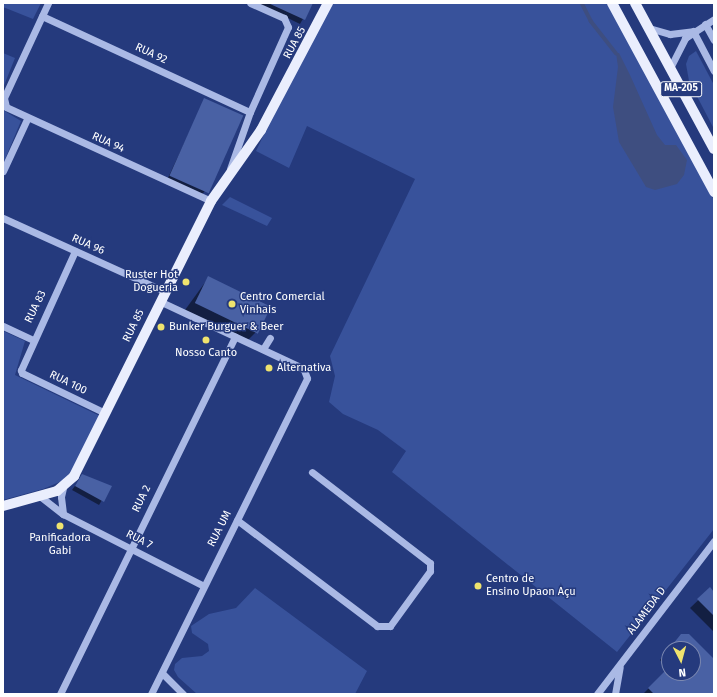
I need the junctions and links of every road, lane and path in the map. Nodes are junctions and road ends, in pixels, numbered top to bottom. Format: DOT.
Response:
graph roads {
  1 [pos="48,3"];
  2 [pos="328,3"];
  3 [pos="612,3"];
  4 [pos="635,3"];
  5 [pos="255,4"];
  6 [pos="42,16"];
  7 [pos="714,19"];
  8 [pos="705,24"];
  9 [pos="648,28"];
  10 [pos="693,31"];
  11 [pos="714,40"];
  12 [pos="670,68"];
  13 [pos="714,71"];
  14 [pos="4,98"];
  15 [pos="250,112"];
  16 [pos="27,118"];
  17 [pos="714,149"];
  18 [pos="3,171"];
  19 [pos="228,175"];
  20 [pos="714,192"];
  21 [pos="211,202"];
  22 [pos="3,218"];
  23 [pos="75,251"];
  24 [pos="164,291"];
  25 [pos="159,301"];
  26 [pos="3,326"];
  27 [pos="235,336"];
  28 [pos="270,338"];
  29 [pos="33,340"];
  30 [pos="263,349"];
  31 [pos="22,373"];
  32 [pos="105,413"];
  33 [pos="312,472"];
  34 [pos="63,488"];
  35 [pos="41,496"];
  36 [pos="3,506"];
  37 [pos="64,514"];
  38 [pos="237,520"];
  39 [pos="714,541"];
  40 [pos="130,548"];
  41 [pos="204,586"];
  42 [pos="620,665"];
  43 [pos="162,673"];
  44 [pos="60,694"];
  45 [pos="151,694"];
  46 [pos="183,694"];
  47 [pos="597,694"];
  48 [pos="615,694"];
  1 -- 6 [label="street"];
  2 -- 19 [label="main road, RUA 85"];
  3 -- 20 [label="main road, MA-205"];
  4 -- 9 [label="main road, MA-205"];
  5 -- 15 [label="street, RUA 85"];
  6 -- 14 [label="street"];
  6 -- 15 [label="street, RUA 92"];
  7 -- 8 [label="street"];
  8 -- 10 [label="street"];
  8 -- 11 [label="street"];
  9 -- 10 [label="street"];
  9 -- 12 [label="main road, MA-205"];
  10 -- 12 [label="street"];
  10 -- 13 [label="street"];
  12 -- 17 [label="main road, MA-205"];
  14 -- 16 [label="street, RUA 94"];
  15 -- 19 [label="street, RUA 85"];
  16 -- 18 [label="street"];
  16 -- 21 [label="street, RUA 94"];
  19 -- 21 [label="main road, RUA 85"];
  21 -- 24 [label="main road, RUA 85"];
  22 -- 23 [label="street, RUA 96"];
  23 -- 24 [label="street, RUA 96"];
  23 -- 29 [label="street, RUA 83"];
  24 -- 25 [label="main road, RUA 85"];
  25 -- 27 [label="street"];
  25 -- 32 [label="main road, RUA 85"];
  26 -- 29 [label="street"];
  27 -- 30 [label="street"];
  27 -- 40 [label="street, RUA 2"];
  28 -- 30 [label="street"];
  29 -- 31 [label="street, RUA 83"];
  30 -- 38 [label="street, RUA UM"];
  31 -- 32 [label="street, RUA 100"];
  32 -- 34 [label="main road, RUA 85"];
  33 -- 38 [label="street"];
  34 -- 35 [label="main road"];
  34 -- 37 [label="street"];
  35 -- 36 [label="main road"];
  35 -- 37 [label="street, RUA 7"];
  37 -- 40 [label="street, RUA 7"];
  38 -- 41 [label="street, RUA UM"];
  39 -- 42 [label="street, ALAMEDA D"];
  40 -- 41 [label="street, RUA 7"];
  40 -- 44 [label="street, RUA 2"];
  41 -- 43 [label="street, RUA UM"];
  42 -- 47 [label="street, ALAMEDA D"];
  42 -- 48 [label="street"];
  43 -- 45 [label="street, RUA UM"];
  43 -- 46 [label="street"];
}
